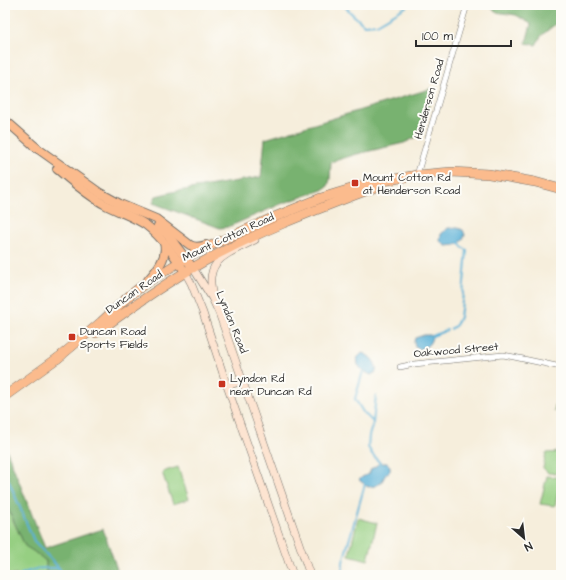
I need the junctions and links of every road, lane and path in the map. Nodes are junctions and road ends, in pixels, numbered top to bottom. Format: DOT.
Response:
graph roads {
  1 [pos="467,5"];
  2 [pos="5,120"];
  3 [pos="34,146"];
  4 [pos="56,162"];
  5 [pos="417,175"];
  6 [pos="400,178"];
  7 [pos="561,189"];
  8 [pos="321,198"];
  9 [pos="297,218"];
  10 [pos="164,242"];
  11 [pos="182,261"];
  12 [pos="189,270"];
  13 [pos="143,285"];
  14 [pos="218,313"];
  15 [pos="57,359"];
  16 [pos="400,367"];
  17 [pos="561,367"];
  18 [pos="242,381"];
  19 [pos="227,386"];
  20 [pos="5,396"];
  21 [pos="293,575"];
  22 [pos="310,575"];
  1 -- 5 [label="street, Henderson Road"];
  2 -- 3 [label="main road, Mount Cotton Road"];
  3 -- 4 [label="main road, Mount Cotton Road"];
  3 -- 10 [label="main road, Mount Cotton Road"];
  4 -- 8 [label="main road, Mount Cotton Road"];
  4 -- 11 [label="main road"];
  5 -- 6 [label="highway, Mount Cotton Road"];
  5 -- 7 [label="highway, Mount Cotton Road"];
  6 -- 8 [label="highway, Mount Cotton Road"];
  6 -- 9 [label="highway, Mount Cotton Road"];
  8 -- 11 [label="highway, Duncan Road"];
  9 -- 12 [label="highway, Mount Cotton Road"];
  9 -- 14 [label="main road"];
  10 -- 11 [label="main road, Mount Cotton Road"];
  10 -- 13 [label="main road"];
  11 -- 12 [label="main road, Mount Cotton Road"];
  11 -- 13 [label="highway, Duncan Road"];
  12 -- 14 [label="main road, Lyndon Road"];
  12 -- 15 [label="highway, Duncan Road"];
  12 -- 19 [label="main road"];
  13 -- 15 [label="highway, Duncan Road"];
  14 -- 18 [label="main road, Lyndon Road"];
  15 -- 20 [label="highway, Duncan Road"];
  16 -- 17 [label="street, Oakwood Street"];
  18 -- 19 [label="main road"];
  18 -- 22 [label="main road, Lyndon Road"];
  19 -- 21 [label="main road"];
}
